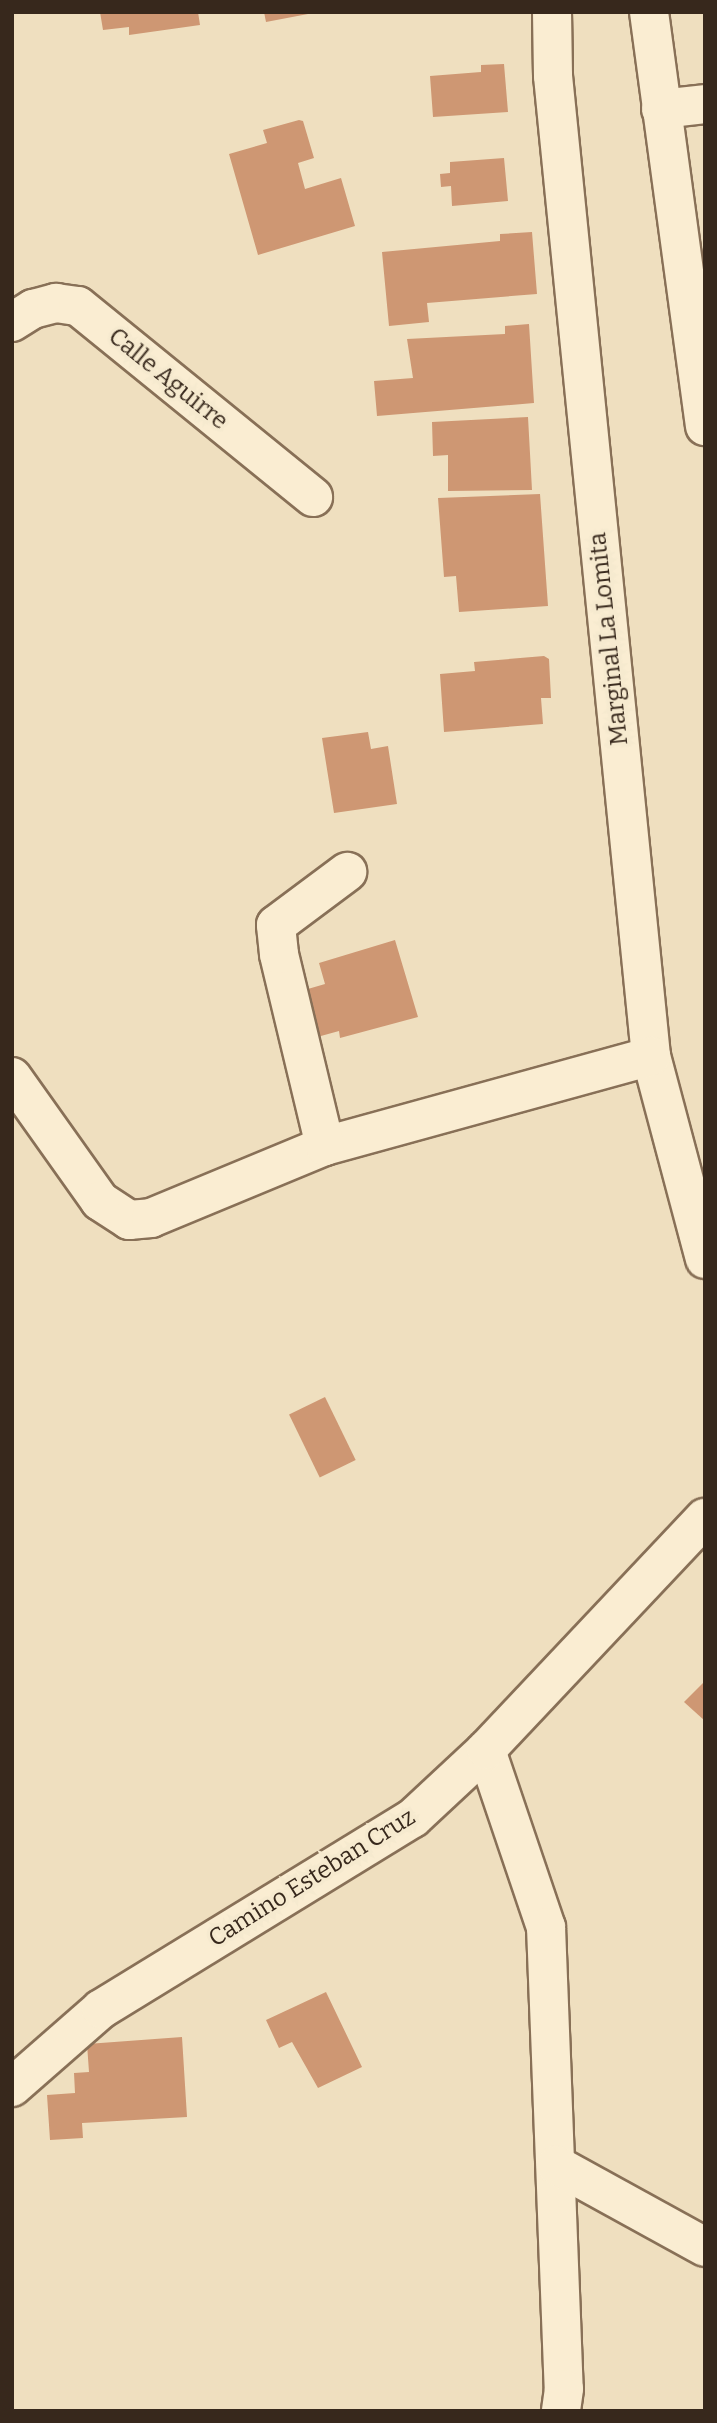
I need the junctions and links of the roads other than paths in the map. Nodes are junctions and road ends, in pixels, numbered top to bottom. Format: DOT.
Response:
graph roads {
  1 [pos="552,12"];
  2 [pos="649,12"];
  3 [pos="705,104"];
  4 [pos="662,109"];
  5 [pos="12,321"];
  6 [pos="705,426"];
  7 [pos="313,497"];
  8 [pos="348,872"];
  9 [pos="650,1056"];
  10 [pos="12,1077"];
  11 [pos="325,1146"];
  12 [pos="692,1172"];
  13 [pos="705,1259"];
  14 [pos="705,1518"];
  15 [pos="486,1750"];
  16 [pos="12,2087"];
  17 [pos="556,2165"];
  18 [pos="705,2247"];
  19 [pos="561,2411"];
  1 -- 9 [label="street, Marginal La Lomita"];
  2 -- 4 [label="street"];
  3 -- 4 [label="street"];
  4 -- 6 [label="street"];
  5 -- 7 [label="street, Calle Aguirre"];
  8 -- 11 [label="street"];
  9 -- 11 [label="street"];
  9 -- 12 [label="street, Marginal La Lomita"];
  10 -- 11 [label="street"];
  12 -- 13 [label="street, Marginal La Lomita"];
  14 -- 15 [label="street, Camino Esteban Cruz"];
  15 -- 16 [label="street, Camino Esteban Cruz"];
  15 -- 17 [label="street"];
  17 -- 18 [label="street"];
  17 -- 19 [label="street"];
}
